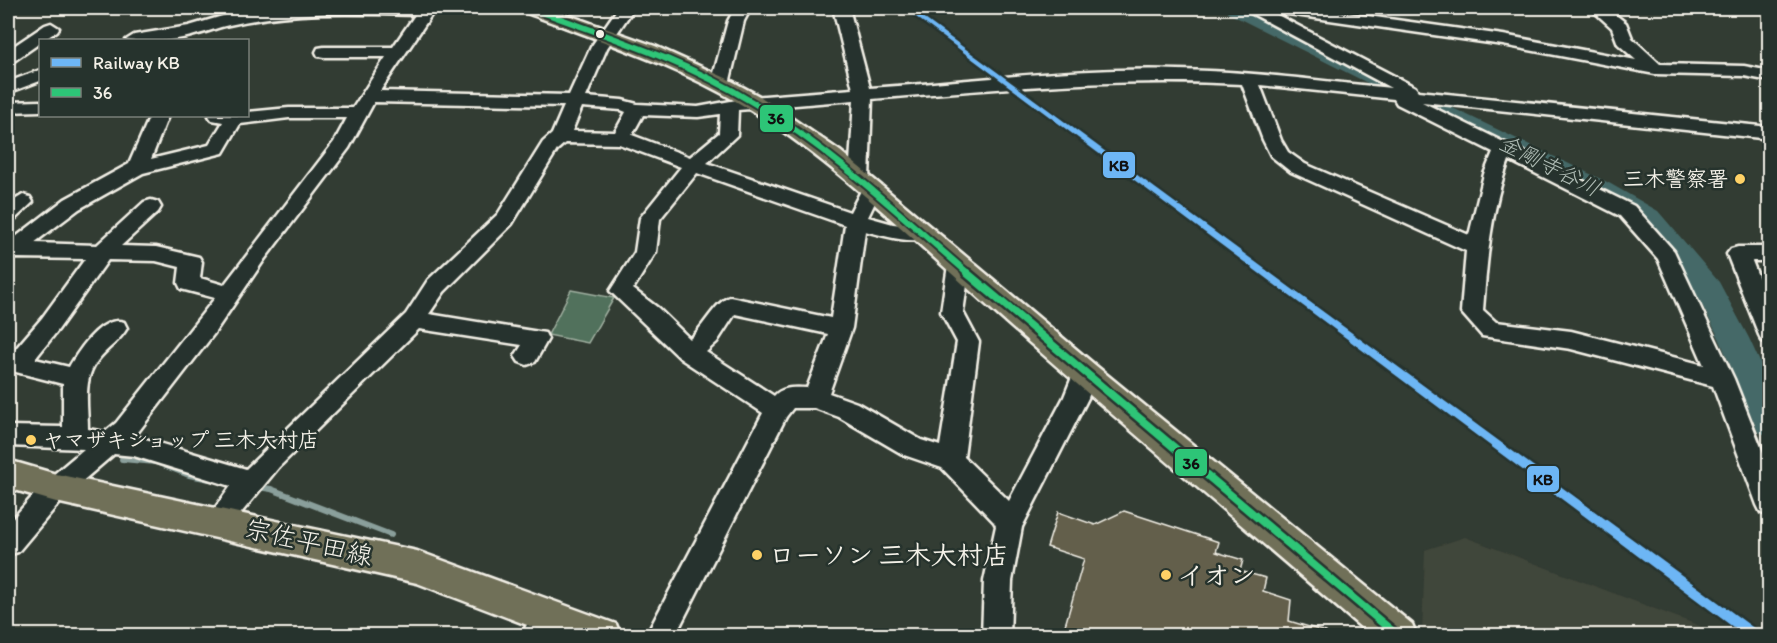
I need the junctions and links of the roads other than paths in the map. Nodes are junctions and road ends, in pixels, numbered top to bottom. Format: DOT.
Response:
graph roads {
  1 [pos="531,8"];
  2 [pos="627,8"];
  3 [pos="743,8"];
  4 [pos="842,8"];
  5 [pos="1253,8"];
  6 [pos="1281,8"];
  7 [pos="1399,8"];
  8 [pos="1598,8"];
  9 [pos="427,9"];
  10 [pos="1411,26"];
  11 [pos="51,28"];
  12 [pos="186,36"];
  13 [pos="606,36"];
  14 [pos="147,39"];
  15 [pos="324,52"];
  16 [pos="398,52"];
  17 [pos="8,57"];
  18 [pos="1655,69"];
  19 [pos="39,75"];
  20 [pos="1770,76"];
  21 [pos="1249,79"];
  22 [pos="8,88"];
  23 [pos="1394,94"];
  24 [pos="863,95"];
  25 [pos="1421,97"];
  26 [pos="734,98"];
  27 [pos="576,101"];
  28 [pos="363,105"];
  29 [pos="39,106"];
  30 [pos="8,107"];
  31 [pos="637,109"];
  32 [pos="249,116"];
  33 [pos="159,117"];
  34 [pos="230,117"];
  35 [pos="1770,133"];
  36 [pos="560,137"];
  37 [pos="621,138"];
  38 [pos="1504,149"];
  39 [pos="692,166"];
  40 [pos="137,168"];
  41 [pos="865,185"];
  42 [pos="151,207"];
  43 [pos="856,220"];
  44 [pos="922,233"];
  45 [pos="1477,248"];
  46 [pos="8,252"];
  47 [pos="103,252"];
  48 [pos="1770,254"];
  49 [pos="959,265"];
  50 [pos="230,294"];
  51 [pos="1762,298"];
  52 [pos="414,320"];
  53 [pos="116,328"];
  54 [pos="841,328"];
  55 [pos="1770,335"];
  56 [pos="689,352"];
  57 [pos="527,356"];
  58 [pos="12,362"];
  59 [pos="1084,373"];
  60 [pos="75,378"];
  61 [pos="1722,379"];
  62 [pos="815,398"];
  63 [pos="777,410"];
  64 [pos="8,436"];
  65 [pos="76,438"];
  66 [pos="110,442"];
  67 [pos="951,460"];
  68 [pos="8,474"];
  69 [pos="251,481"];
  70 [pos="56,488"];
  71 [pos="1770,505"];
  72 [pos="218,522"];
  73 [pos="1009,526"];
  74 [pos="8,543"];
  75 [pos="541,626"];
  76 [pos="603,636"];
  77 [pos="660,636"];
  78 [pos="996,636"];
  79 [pos="1399,636"];
  1 -- 13 [label="main road"];
  2 -- 13 [label="street"];
  3 -- 26 [label="street"];
  4 -- 24 [label="street"];
  5 -- 25 [label="street"];
  6 -- 10 [label="street"];
  7 -- 10 [label="street"];
  8 -- 18 [label="street"];
  9 -- 12 [label="street"];
  9 -- 16 [label="street"];
  10 -- 18 [label="street"];
  11 -- 17 [label="street"];
  12 -- 14 [label="street"];
  13 -- 26 [label="main road"];
  13 -- 27 [label="street"];
  15 -- 16 [label="street"];
  16 -- 28 [label="street"];
  18 -- 20 [label="street"];
  19 -- 22 [label="street"];
  21 -- 23 [label="street"];
  21 -- 24 [label="street"];
  21 -- 45 [label="street"];
  23 -- 25 [label="street"];
  23 -- 38 [label="street"];
  24 -- 26 [label="street"];
  24 -- 41 [label="street"];
  25 -- 35 [label="street"];
  26 -- 31 [label="street"];
  26 -- 39 [label="street"];
  26 -- 41 [label="main road"];
  27 -- 28 [label="street"];
  27 -- 31 [label="street"];
  27 -- 36 [label="street"];
  28 -- 32 [label="street"];
  28 -- 50 [label="street"];
  29 -- 30 [label="street"];
  31 -- 37 [label="street"];
  33 -- 40 [label="street"];
  34 -- 40 [label="street"];
  36 -- 37 [label="street"];
  36 -- 52 [label="street"];
  37 -- 39 [label="street"];
  38 -- 45 [label="street"];
  38 -- 61 [label="street"];
  39 -- 43 [label="street"];
  39 -- 56 [label="street"];
  40 -- 46 [label="street"];
  41 -- 43 [label="street"];
  41 -- 44 [label="main road"];
  42 -- 47 [label="street"];
  43 -- 44 [label="street"];
  43 -- 54 [label="street"];
  44 -- 49 [label="main road"];
  45 -- 61 [label="street"];
  46 -- 47 [label="street"];
  47 -- 50 [label="street"];
  47 -- 58 [label="street"];
  48 -- 51 [label="street"];
  49 -- 59 [label="main road"];
  49 -- 67 [label="street"];
  50 -- 66 [label="street"];
  51 -- 55 [label="street"];
  52 -- 57 [label="street"];
  52 -- 69 [label="street"];
  53 -- 60 [label="street"];
  54 -- 56 [label="street"];
  54 -- 62 [label="street"];
  56 -- 63 [label="street"];
  58 -- 60 [label="street"];
  59 -- 73 [label="street"];
  59 -- 79 [label="main road"];
  60 -- 65 [label="street"];
  61 -- 71 [label="street"];
  62 -- 63 [label="street"];
  62 -- 67 [label="street"];
  63 -- 77 [label="street"];
  64 -- 65 [label="street"];
  65 -- 66 [label="street"];
  66 -- 69 [label="street"];
  66 -- 70 [label="street"];
  67 -- 73 [label="street"];
  68 -- 70 [label="main road, 宗佐平田線"];
  69 -- 72 [label="street"];
  70 -- 72 [label="main road, 宗佐平田線"];
  70 -- 74 [label="street"];
  72 -- 75 [label="main road, 宗佐平田線"];
  73 -- 78 [label="street"];
  75 -- 76 [label="main road, 宗佐平田線"];
}
